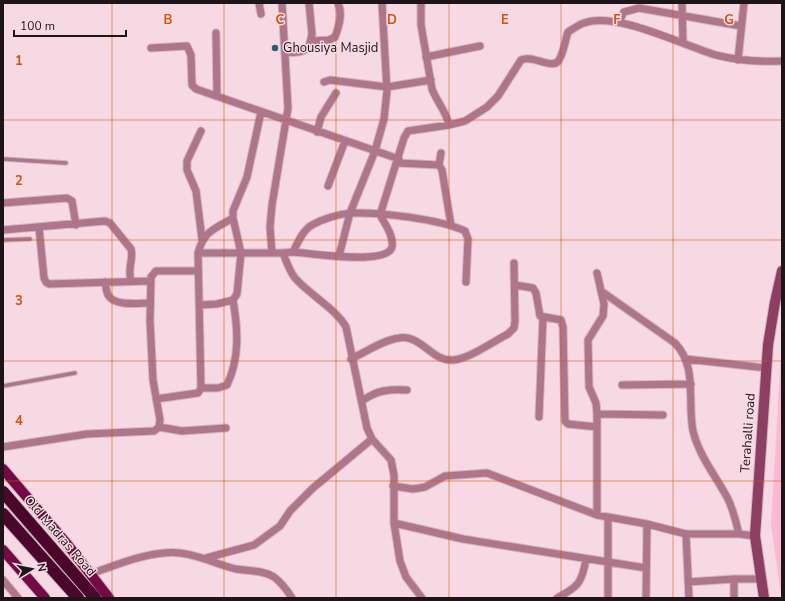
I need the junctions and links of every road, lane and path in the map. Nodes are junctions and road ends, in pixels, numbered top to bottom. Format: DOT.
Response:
graph roads {
  1 [pos="259,3"];
  2 [pos="282,3"];
  3 [pos="309,3"];
  4 [pos="338,3"];
  5 [pos="382,3"];
  6 [pos="420,3"];
  7 [pos="682,3"];
  8 [pos="744,3"];
  9 [pos="261,14"];
  10 [pos="682,15"];
  11 [pos="619,21"];
  12 [pos="741,26"];
  13 [pos="216,33"];
  14 [pos="311,41"];
  15 [pos="683,43"];
  16 [pos="480,46"];
  17 [pos="151,48"];
  18 [pos="286,52"];
  19 [pos="426,57"];
  20 [pos="738,60"];
  21 [pos="782,61"];
  22 [pos="431,80"];
  23 [pos="324,82"];
  24 [pos="387,87"];
  25 [pos="336,93"];
  26 [pos="217,96"];
  27 [pos="261,112"];
  28 [pos="286,121"];
  29 [pos="449,125"];
  30 [pos="201,131"];
  31 [pos="317,132"];
  32 [pos="345,141"];
  33 [pos="375,151"];
  34 [pos="441,153"];
  35 [pos="3,159"];
  36 [pos="398,161"];
  37 [pos="66,163"];
  38 [pos="439,165"];
  39 [pos="328,186"];
  40 [pos="3,203"];
  41 [pos="350,213"];
  42 [pos="380,215"];
  43 [pos="233,218"];
  44 [pos="76,224"];
  45 [pos="451,225"];
  46 [pos="39,227"];
  47 [pos="3,230"];
  48 [pos="30,239"];
  49 [pos="202,239"];
  50 [pos="3,240"];
  51 [pos="293,252"];
  52 [pos="198,253"];
  53 [pos="241,253"];
  54 [pos="272,253"];
  55 [pos="283,253"];
  56 [pos="339,256"];
  57 [pos="514,263"];
  58 [pos="198,271"];
  59 [pos="782,271"];
  60 [pos="597,273"];
  61 [pos="151,281"];
  62 [pos="105,282"];
  63 [pos="131,282"];
  64 [pos="466,282"];
  65 [pos="515,285"];
  66 [pos="601,291"];
  67 [pos="233,300"];
  68 [pos="150,303"];
  69 [pos="198,305"];
  70 [pos="543,318"];
  71 [pos="351,359"];
  72 [pos="686,359"];
  73 [pos="766,368"];
  74 [pos="74,373"];
  75 [pos="622,384"];
  76 [pos="691,384"];
  77 [pos="3,386"];
  78 [pos="200,388"];
  79 [pos="408,390"];
  80 [pos="156,399"];
  81 [pos="362,401"];
  82 [pos="597,414"];
  83 [pos="663,415"];
  84 [pos="539,417"];
  85 [pos="159,427"];
  86 [pos="597,427"];
  87 [pos="226,428"];
  88 [pos="372,439"];
  89 [pos="3,447"];
  90 [pos="3,469"];
  91 [pos="394,486"];
  92 [pos="3,492"];
  93 [pos="3,514"];
  94 [pos="597,515"];
  95 [pos="608,518"];
  96 [pos="394,523"];
  97 [pos="647,524"];
  98 [pos="686,534"];
  99 [pos="739,534"];
  100 [pos="755,536"];
  101 [pos="3,550"];
  102 [pos="206,558"];
  103 [pos="586,559"];
  104 [pos="609,563"];
  105 [pos="646,568"];
  106 [pos="90,574"];
  107 [pos="734,579"];
  108 [pos="760,579"];
  109 [pos="3,580"];
  110 [pos="688,582"];
  111 [pos="18,598"];
  112 [pos="45,598"];
  113 [pos="78,598"];
  114 [pos="95,598"];
  115 [pos="109,598"];
  116 [pos="292,598"];
  117 [pos="422,598"];
  118 [pos="557,598"];
  119 [pos="608,598"];
  120 [pos="646,598"];
  121 [pos="689,598"];
  122 [pos="734,598"];
  123 [pos="764,598"];
  1 -- 9 [label="street"];
  2 -- 18 [label="street"];
  3 -- 14 [label="street"];
  4 -- 14 [label="street"];
  5 -- 24 [label="street"];
  6 -- 19 [label="street"];
  7 -- 10 [label="street"];
  8 -- 12 [label="street"];
  10 -- 11 [label="street"];
  10 -- 12 [label="street"];
  10 -- 15 [label="street"];
  11 -- 15 [label="street"];
  11 -- 29 [label="street"];
  12 -- 20 [label="street"];
  13 -- 26 [label="street"];
  14 -- 18 [label="street"];
  15 -- 20 [label="street"];
  16 -- 19 [label="street"];
  17 -- 26 [label="street"];
  18 -- 28 [label="street"];
  19 -- 22 [label="street"];
  20 -- 21 [label="street"];
  22 -- 24 [label="street"];
  22 -- 29 [label="street"];
  23 -- 24 [label="street"];
  24 -- 33 [label="street"];
  25 -- 31 [label="street"];
  26 -- 27 [label="street"];
  27 -- 28 [label="street"];
  27 -- 43 [label="street"];
  28 -- 31 [label="street"];
  28 -- 54 [label="street"];
  29 -- 36 [label="street"];
  30 -- 49 [label="street"];
  31 -- 32 [label="street"];
  32 -- 33 [label="street"];
  32 -- 39 [label="street"];
  33 -- 36 [label="street"];
  33 -- 41 [label="street"];
  34 -- 38 [label="street"];
  35 -- 37 [label="lane"];
  36 -- 38 [label="street"];
  36 -- 42 [label="street"];
  38 -- 45 [label="street"];
  40 -- 44 [label="street"];
  41 -- 42 [label="street"];
  41 -- 51 [label="street"];
  41 -- 56 [label="street"];
  42 -- 45 [label="street"];
  42 -- 56 [label="street"];
  43 -- 49 [label="street"];
  43 -- 53 [label="street"];
  44 -- 46 [label="street"];
  44 -- 63 [label="street"];
  45 -- 64 [label="street"];
  46 -- 47 [label="street"];
  46 -- 62 [label="street"];
  48 -- 50 [label="lane"];
  49 -- 52 [label="street"];
  51 -- 55 [label="street"];
  51 -- 56 [label="street"];
  52 -- 53 [label="street"];
  52 -- 58 [label="street"];
  53 -- 54 [label="street"];
  53 -- 67 [label="street"];
  54 -- 55 [label="street"];
  55 -- 71 [label="street"];
  57 -- 65 [label="street"];
  58 -- 61 [label="street"];
  58 -- 69 [label="street"];
  59 -- 73 [label="street, Terahalli road"];
  60 -- 66 [label="street"];
  61 -- 63 [label="street"];
  61 -- 68 [label="street"];
  62 -- 63 [label="street"];
  62 -- 68 [label="street"];
  65 -- 70 [label="street"];
  65 -- 71 [label="street"];
  66 -- 72 [label="street"];
  66 -- 82 [label="street"];
  67 -- 69 [label="street"];
  67 -- 78 [label="street"];
  68 -- 80 [label="street"];
  69 -- 78 [label="street"];
  70 -- 84 [label="street"];
  70 -- 86 [label="street"];
  71 -- 81 [label="street"];
  72 -- 73 [label="street"];
  72 -- 76 [label="street"];
  73 -- 100 [label="street, Terahalli road"];
  74 -- 77 [label="lane"];
  75 -- 76 [label="street"];
  76 -- 99 [label="street"];
  78 -- 80 [label="street"];
  79 -- 81 [label="street"];
  80 -- 85 [label="street"];
  81 -- 88 [label="street"];
  82 -- 83 [label="street"];
  82 -- 86 [label="street"];
  85 -- 87 [label="street"];
  85 -- 89 [label="street"];
  86 -- 94 [label="street"];
  88 -- 91 [label="street"];
  88 -- 102 [label="street"];
  90 -- 106 [label="main road"];
  91 -- 94 [label="street"];
  91 -- 96 [label="street"];
  92 -- 114 [label="highway, Old Madras Road"];
  93 -- 113 [label="highway"];
  94 -- 95 [label="street"];
  95 -- 97 [label="street"];
  95 -- 104 [label="street"];
  96 -- 103 [label="street"];
  96 -- 117 [label="street"];
  97 -- 98 [label="street"];
  97 -- 105 [label="street"];
  98 -- 99 [label="street"];
  98 -- 110 [label="street"];
  99 -- 100 [label="street"];
  100 -- 108 [label="street, Terahalli road"];
  101 -- 112 [label="main road"];
  102 -- 106 [label="street"];
  102 -- 116 [label="street"];
  103 -- 104 [label="street"];
  103 -- 118 [label="street"];
  104 -- 105 [label="street"];
  104 -- 119 [label="street"];
  105 -- 120 [label="street"];
  106 -- 115 [label="main road"];
  107 -- 108 [label="street"];
  107 -- 110 [label="street"];
  107 -- 122 [label="street"];
  108 -- 123 [label="street, Terahalli road"];
  109 -- 111 [label="street"];
  110 -- 121 [label="street"];
}
